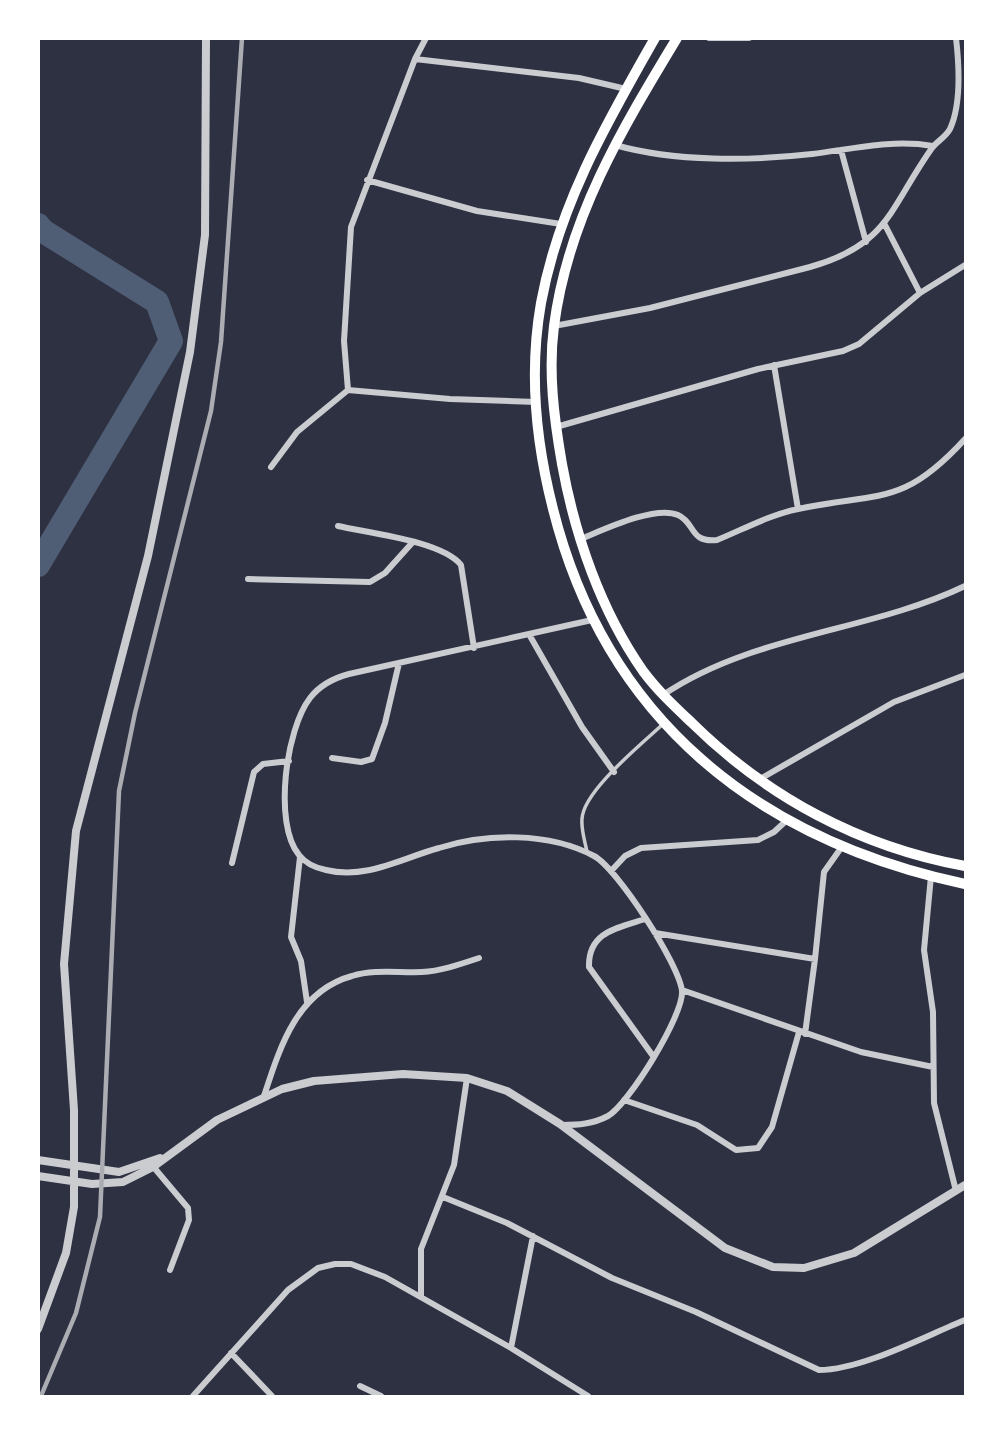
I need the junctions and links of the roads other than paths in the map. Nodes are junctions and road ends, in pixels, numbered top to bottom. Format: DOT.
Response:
graph roads {
  1 [pos="206,38"];
  2 [pos="426,38"];
  3 [pos="655,38"];
  4 [pos="677,38"];
  5 [pos="709,38"];
  6 [pos="749,38"];
  7 [pos="956,38"];
  8 [pos="415,59"];
  9 [pos="626,89"];
  10 [pos="614,145"];
  11 [pos="933,146"];
  12 [pos="841,150"];
  13 [pos="367,180"];
  14 [pos="561,224"];
  15 [pos="885,225"];
  16 [pos="866,242"];
  17 [pos="965,265"];
  18 [pos="920,293"];
  19 [pos="554,326"];
  20 [pos="774,365"];
  21 [pos="348,390"];
  22 [pos="536,402"];
  23 [pos="556,427"];
  24 [pos="965,439"];
  25 [pos="271,467"];
  26 [pos="798,509"];
  27 [pos="338,526"];
  28 [pos="581,540"];
  29 [pos="412,543"];
  30 [pos="248,579"];
  31 [pos="965,586"];
  32 [pos="592,620"];
  33 [pos="621,635"];
  34 [pos="530,636"];
  35 [pos="605,644"];
  36 [pos="474,648"];
  37 [pos="400,663"];
  38 [pos="965,675"];
  39 [pos="663,695"];
  40 [pos="665,722"];
  41 [pos="332,758"];
  42 [pos="289,761"];
  43 [pos="614,772"];
  44 [pos="758,780"];
  45 [pos="787,820"];
  46 [pos="841,848"];
  47 [pos="587,852"];
  48 [pos="300,857"];
  49 [pos="232,863"];
  50 [pos="965,866"];
  51 [pos="612,870"];
  52 [pos="930,876"];
  53 [pos="965,884"];
  54 [pos="645,919"];
  55 [pos="655,933"];
  56 [pos="479,958"];
  57 [pos="815,958"];
  58 [pos="682,990"];
  59 [pos="307,1002"];
  60 [pos="802,1033"];
  61 [pos="653,1056"];
  62 [pos="933,1067"];
  63 [pos="467,1078"];
  64 [pos="264,1096"];
  65 [pos="624,1100"];
  66 [pos="560,1125"];
  67 [pos="38,1160"];
  68 [pos="151,1165"];
  69 [pos="75,1166"];
  70 [pos="38,1176"];
  71 [pos="75,1182"];
  72 [pos="965,1185"];
  73 [pos="956,1191"];
  74 [pos="443,1197"];
  75 [pos="533,1236"];
  76 [pos="170,1270"];
  77 [pos="421,1296"];
  78 [pos="965,1320"];
  79 [pos="38,1329"];
  80 [pos="511,1348"];
  81 [pos="231,1353"];
  82 [pos="360,1386"];
  83 [pos="193,1396"];
  84 [pos="272,1396"];
  85 [pos="381,1396"];
  86 [pos="588,1396"];
  1 -- 69 [label="street"];
  2 -- 8 [label="street"];
  3 -- 9 [label="main road"];
  4 -- 10 [label="main road"];
  5 -- 6 [label="street"];
  7 -- 11 [label="street"];
  8 -- 9 [label="street"];
  8 -- 13 [label="street"];
  9 -- 14 [label="main road"];
  10 -- 12 [label="street"];
  10 -- 19 [label="main road"];
  11 -- 12 [label="street"];
  11 -- 15 [label="street"];
  12 -- 16 [label="street"];
  13 -- 14 [label="street"];
  13 -- 21 [label="street"];
  14 -- 22 [label="main road"];
  15 -- 16 [label="street"];
  15 -- 18 [label="street"];
  16 -- 19 [label="street"];
  17 -- 18 [label="street"];
  18 -- 20 [label="street"];
  19 -- 23 [label="main road"];
  20 -- 23 [label="street"];
  20 -- 26 [label="street"];
  21 -- 22 [label="street"];
  21 -- 25 [label="street"];
  22 -- 32 [label="main road"];
  23 -- 28 [label="main road"];
  24 -- 26 [label="street"];
  26 -- 28 [label="street"];
  27 -- 29 [label="street"];
  28 -- 33 [label="main road"];
  29 -- 30 [label="street"];
  29 -- 36 [label="street"];
  31 -- 39 [label="street"];
  32 -- 34 [label="street"];
  32 -- 35 [label="main road"];
  33 -- 35 [label="main road"];
  33 -- 39 [label="main road"];
  34 -- 36 [label="street"];
  34 -- 43 [label="street"];
  35 -- 40 [label="main road"];
  36 -- 37 [label="street"];
  37 -- 41 [label="street"];
  37 -- 42 [label="street"];
  38 -- 44 [label="street"];
  39 -- 44 [label="main road"];
  40 -- 43 [label="lane"];
  40 -- 45 [label="main road"];
  42 -- 48 [label="street"];
  42 -- 49 [label="street"];
  43 -- 47 [label="lane"];
  44 -- 50 [label="main road"];
  45 -- 46 [label="main road"];
  45 -- 51 [label="street"];
  46 -- 52 [label="main road"];
  46 -- 57 [label="street"];
  47 -- 48 [label="street"];
  47 -- 51 [label="street"];
  48 -- 59 [label="street"];
  51 -- 54 [label="street"];
  52 -- 53 [label="main road"];
  52 -- 62 [label="street"];
  54 -- 55 [label="street"];
  54 -- 61 [label="street"];
  55 -- 57 [label="street"];
  55 -- 58 [label="street"];
  56 -- 59 [label="street"];
  57 -- 60 [label="street"];
  58 -- 60 [label="street"];
  58 -- 61 [label="street"];
  59 -- 64 [label="street"];
  60 -- 62 [label="street"];
  60 -- 65 [label="street"];
  61 -- 65 [label="street"];
  62 -- 73 [label="street"];
  63 -- 64 [label="street"];
  63 -- 66 [label="street"];
  63 -- 74 [label="street"];
  64 -- 68 [label="street"];
  65 -- 66 [label="street"];
  66 -- 73 [label="street"];
  67 -- 69 [label="street"];
  68 -- 69 [label="street"];
  68 -- 71 [label="street"];
  68 -- 76 [label="street"];
  69 -- 71 [label="street"];
  70 -- 71 [label="street"];
  71 -- 79 [label="street"];
  72 -- 73 [label="street"];
  74 -- 75 [label="street"];
  74 -- 77 [label="street"];
  75 -- 78 [label="street"];
  75 -- 80 [label="street"];
  77 -- 80 [label="street"];
  77 -- 81 [label="street"];
  80 -- 86 [label="street"];
  81 -- 83 [label="street"];
  81 -- 84 [label="street"];
  82 -- 85 [label="street"];
}
